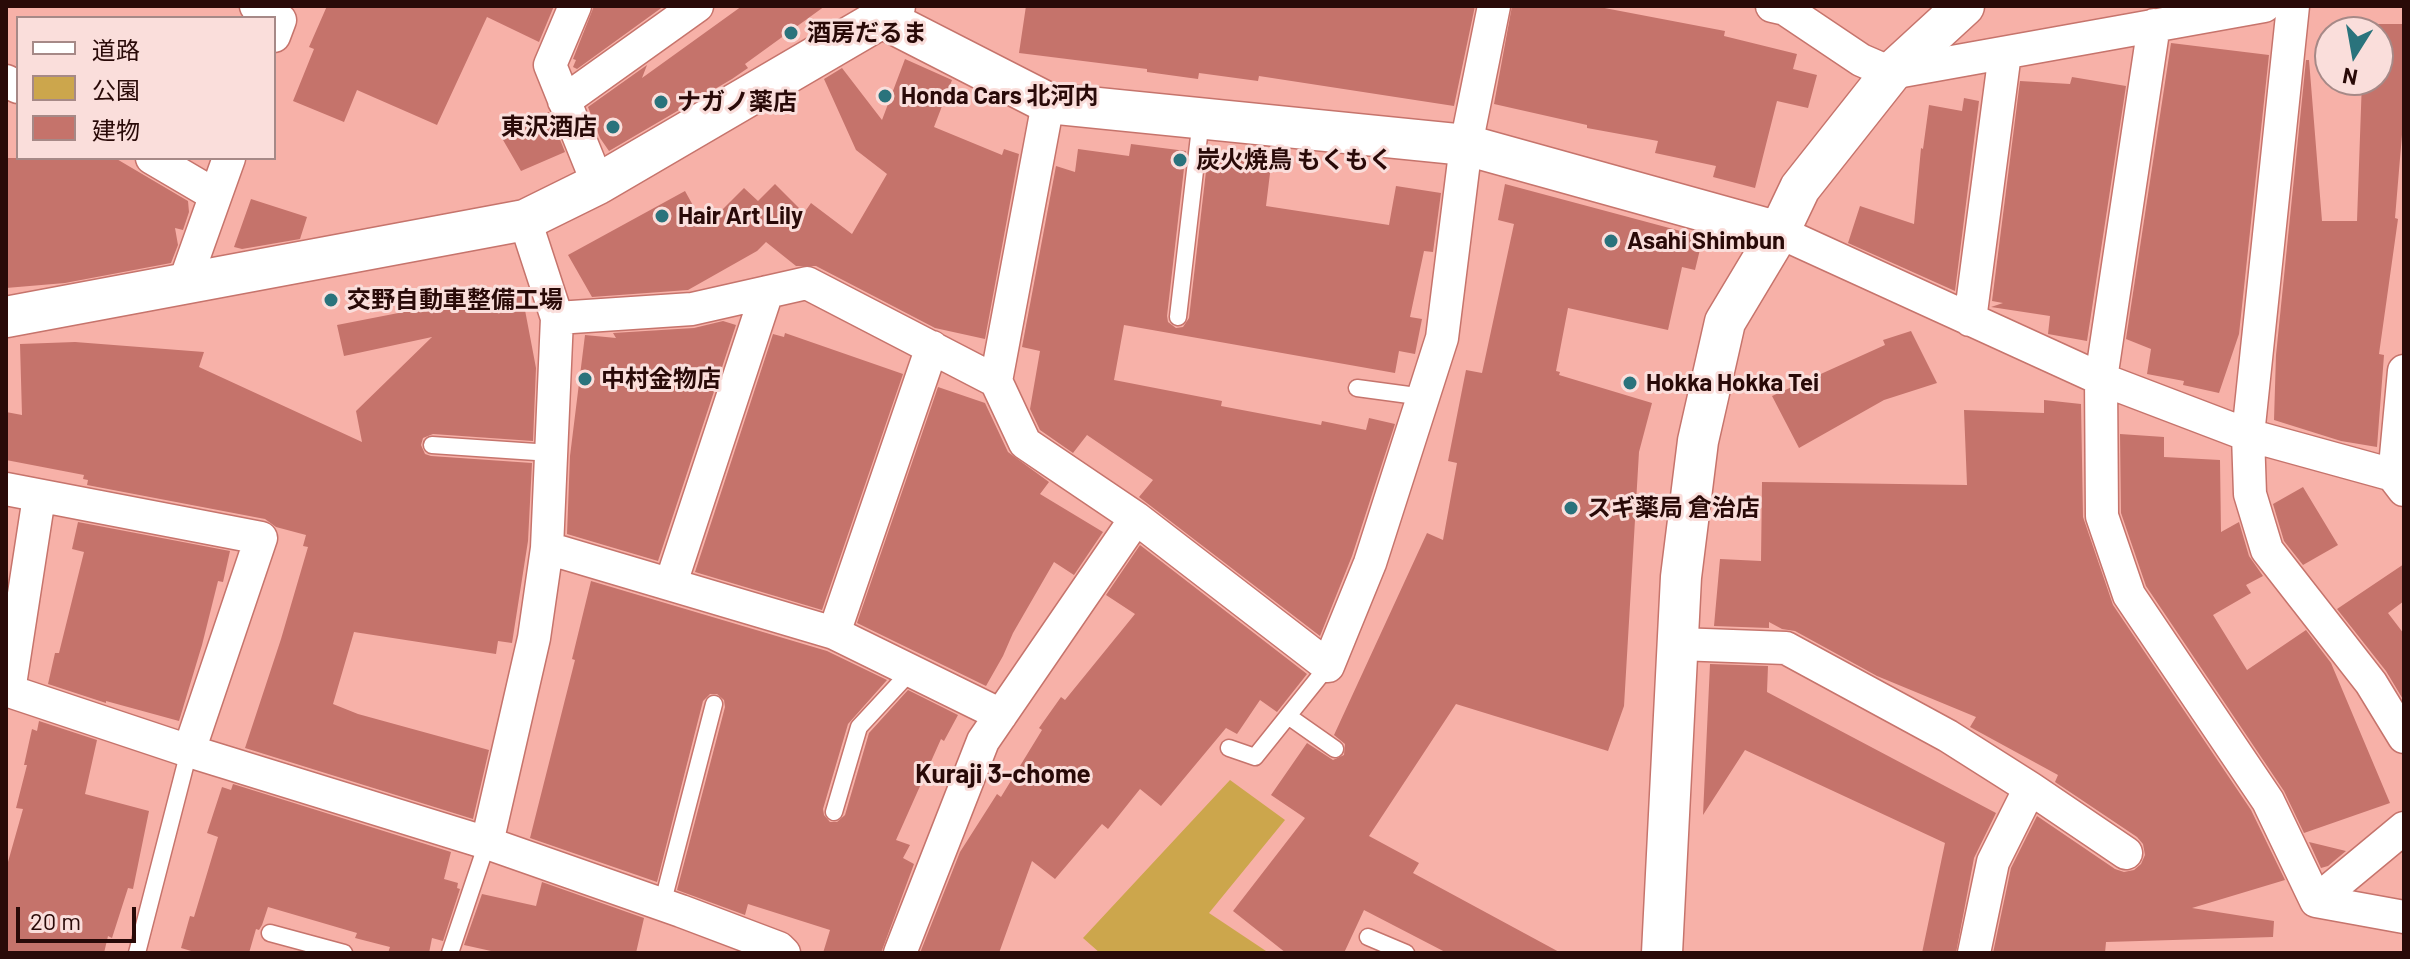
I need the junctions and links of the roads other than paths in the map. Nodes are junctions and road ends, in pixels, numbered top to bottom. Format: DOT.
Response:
graph roads {
  1 [pos="575,6"];
  2 [pos="697,6"];
  3 [pos="1494,6"];
  4 [pos="1772,6"];
  5 [pos="1964,6"];
  6 [pos="2264,6"];
  7 [pos="2293,6"];
  8 [pos="889,12"];
  9 [pos="2154,25"];
  10 [pos="2005,53"];
  11 [pos="1891,73"];
  12 [pos="564,101"];
  13 [pos="1048,103"];
  14 [pos="1201,118"];
  15 [pos="1466,145"];
  16 [pos="155,160"];
  17 [pos="228,160"];
  18 [pos="598,184"];
  19 [pos="215,195"];
  20 [pos="525,220"];
  21 [pos="1779,232"];
  22 [pos="184,284"];
  23 [pos="767,292"];
  24 [pos="6,317"];
  25 [pos="1178,317"];
  26 [pos="557,318"];
  27 [pos="1970,320"];
  28 [pos="932,347"];
  29 [pos="2404,371"];
  30 [pos="2101,379"];
  31 [pos="996,381"];
  32 [pos="1357,388"];
  33 [pos="1424,397"];
  34 [pos="2248,435"];
  35 [pos="432,445"];
  36 [pos="551,453"];
  37 [pos="2401,482"];
  38 [pos="6,489"];
  39 [pos="39,497"];
  40 [pos="1136,518"];
  41 [pos="547,548"];
  42 [pos="671,583"];
  43 [pos="834,633"];
  44 [pos="1678,644"];
  45 [pos="1328,666"];
  46 [pos="911,671"];
  47 [pos="8,697"];
  48 [pos="714,704"];
  49 [pos="1001,715"];
  50 [pos="1288,716"];
  51 [pos="2404,737"];
  52 [pos="1229,748"];
  53 [pos="1335,749"];
  54 [pos="189,751"];
  55 [pos="2030,788"];
  56 [pos="834,812"];
  57 [pos="2404,828"];
  58 [pos="487,843"];
  59 [pos="2126,853"];
  60 [pos="2316,901"];
  61 [pos="662,905"];
  62 [pos="2404,917"];
  63 [pos="270,933"];
  64 [pos="1368,937"];
  65 [pos="137,953"];
  66 [pos="344,953"];
  67 [pos="450,953"];
  68 [pos="784,953"];
  69 [pos="900,953"];
  70 [pos="1406,953"];
  71 [pos="1662,953"];
  72 [pos="1974,953"];
  1 -- 12 [label="street"];
  2 -- 12 [label="street"];
  3 -- 15 [label="street"];
  4 -- 11 [label="street"];
  5 -- 11 [label="street"];
  6 -- 9 [label="street"];
  7 -- 34 [label="street"];
  8 -- 13 [label="street"];
  8 -- 18 [label="street"];
  9 -- 10 [label="street"];
  9 -- 30 [label="street"];
  10 -- 11 [label="street"];
  10 -- 27 [label="street"];
  11 -- 21 [label="street"];
  12 -- 18 [label="street"];
  13 -- 14 [label="street"];
  13 -- 31 [label="street"];
  14 -- 15 [label="street"];
  14 -- 25 [label="lane"];
  15 -- 21 [label="street"];
  15 -- 33 [label="street"];
  16 -- 19 [label="street"];
  17 -- 19 [label="street"];
  18 -- 20 [label="street"];
  19 -- 22 [label="street"];
  20 -- 22 [label="street"];
  20 -- 26 [label="street"];
  21 -- 27 [label="street"];
  21 -- 44 [label="street"];
  22 -- 24 [label="street"];
  23 -- 26 [label="street"];
  23 -- 28 [label="street"];
  23 -- 42 [label="street"];
  26 -- 36 [label="street"];
  27 -- 30 [label="street"];
  28 -- 31 [label="street"];
  28 -- 43 [label="street"];
  29 -- 37 [label="street"];
  30 -- 34 [label="street"];
  30 -- 60 [label="street"];
  31 -- 40 [label="street"];
  32 -- 33 [label="lane"];
  33 -- 45 [label="street"];
  34 -- 37 [label="street"];
  34 -- 51 [label="street"];
  35 -- 36 [label="lane"];
  36 -- 41 [label="street"];
  38 -- 39 [label="street"];
  39 -- 47 [label="street"];
  39 -- 54 [label="street"];
  40 -- 45 [label="street"];
  40 -- 49 [label="street"];
  41 -- 42 [label="street"];
  41 -- 58 [label="street"];
  42 -- 43 [label="street"];
  43 -- 46 [label="street"];
  44 -- 55 [label="street"];
  44 -- 71 [label="street"];
  45 -- 50 [label="lane"];
  46 -- 49 [label="street"];
  46 -- 56 [label="lane"];
  47 -- 54 [label="street"];
  48 -- 61 [label="lane"];
  49 -- 69 [label="street"];
  50 -- 52 [label="lane"];
  50 -- 53 [label="lane"];
  54 -- 58 [label="street"];
  54 -- 65 [label="lane"];
  55 -- 59 [label="street"];
  55 -- 72 [label="street"];
  57 -- 60 [label="street"];
  58 -- 61 [label="street"];
  58 -- 67 [label="lane"];
  60 -- 62 [label="street"];
  61 -- 68 [label="street"];
  63 -- 66 [label="lane"];
  64 -- 70 [label="lane"];
}
